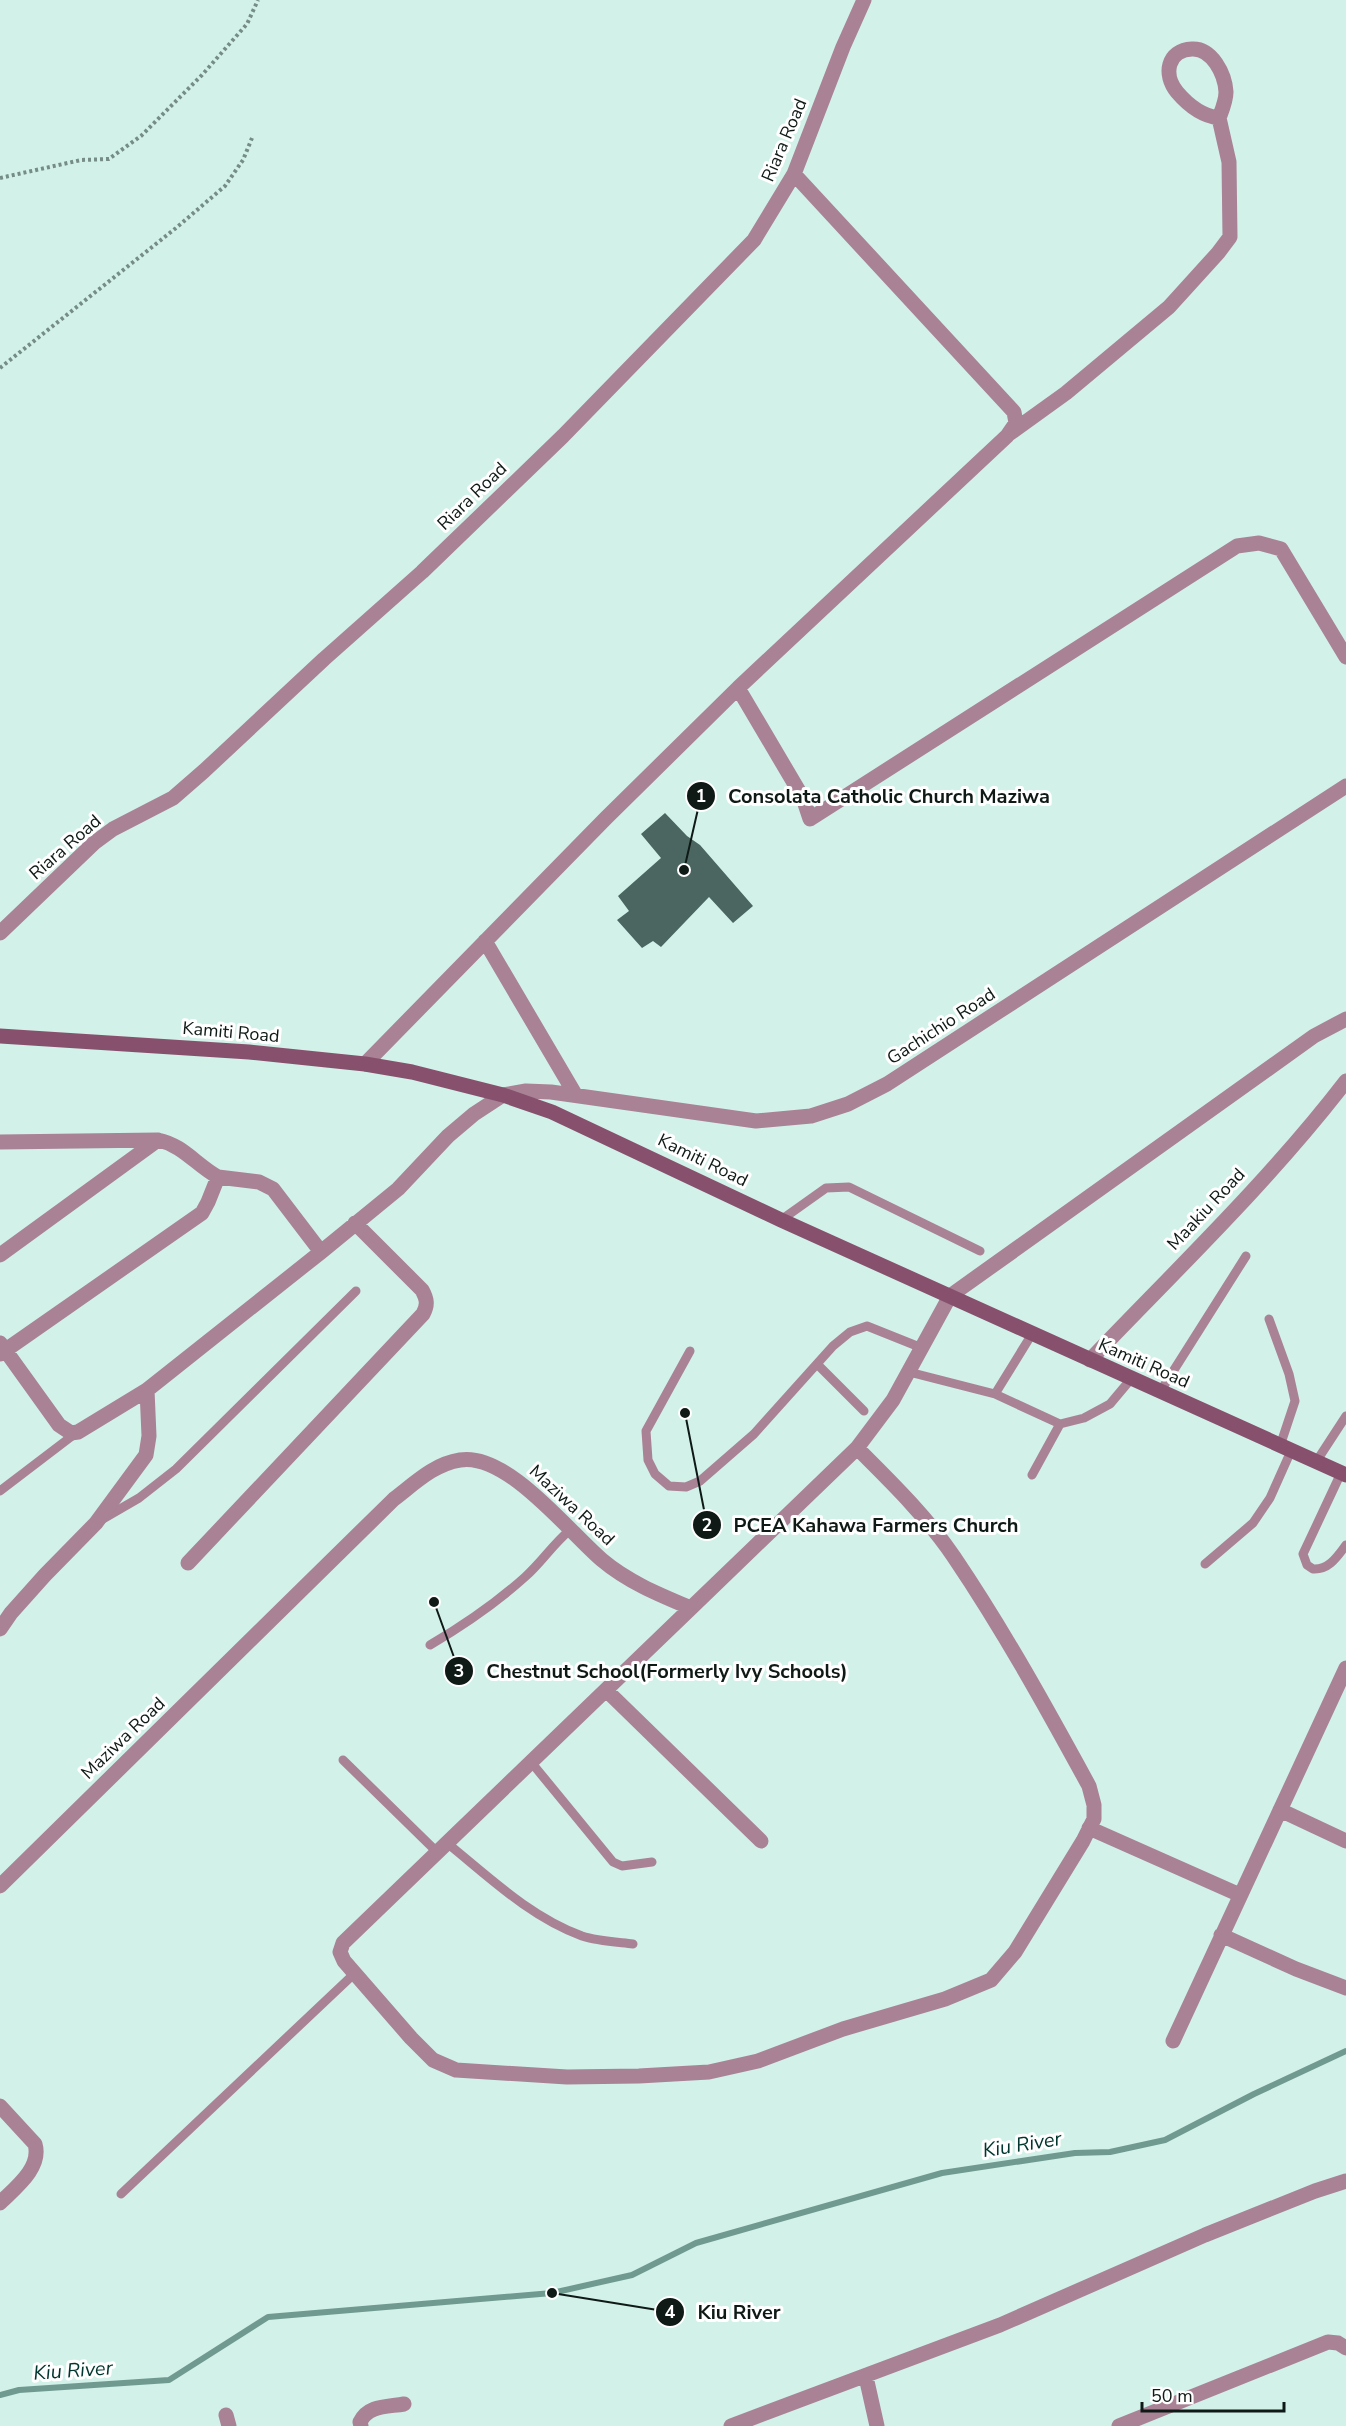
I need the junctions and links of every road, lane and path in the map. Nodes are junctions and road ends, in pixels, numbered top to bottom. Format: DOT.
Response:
graph roads {
  1 [pos="258,0"];
  2 [pos="864,0"];
  3 [pos="1219,118"];
  4 [pos="252,138"];
  5 [pos="794,174"];
  6 [pos="0,178"];
  7 [pos="0,368"];
  8 [pos="1007,436"];
  9 [pos="1346,657"];
  10 [pos="738,688"];
  11 [pos="1346,786"];
  12 [pos="0,933"];
  13 [pos="485,941"];
  14 [pos="1346,1019"];
  15 [pos="0,1036"];
  16 [pos="365,1064"];
  17 [pos="1346,1081"];
  18 [pos="575,1094"];
  19 [pos="504,1095"];
  20 [pos="158,1140"];
  21 [pos="0,1142"];
  22 [pos="218,1177"];
  23 [pos="781,1220"];
  24 [pos="355,1223"];
  25 [pos="980,1251"];
  26 [pos="321,1252"];
  27 [pos="0,1255"];
  28 [pos="1246,1256"];
  29 [pos="356,1291"];
  30 [pos="950,1296"];
  31 [pos="1269,1319"];
  32 [pos="1032,1334"];
  33 [pos="922,1348"];
  34 [pos="2,1349"];
  35 [pos="690,1351"];
  36 [pos="1090,1360"];
  37 [pos="817,1364"];
  38 [pos="909,1371"];
  39 [pos="1131,1379"];
  40 [pos="147,1390"];
  41 [pos="1160,1392"];
  42 [pos="995,1394"];
  43 [pos="864,1411"];
  44 [pos="1346,1416"];
  45 [pos="1060,1424"];
  46 [pos="78,1432"];
  47 [pos="857,1448"];
  48 [pos="1286,1448"];
  49 [pos="1316,1462"];
  50 [pos="1344,1474"];
  51 [pos="1032,1475"];
  52 [pos="0,1491"];
  53 [pos="96,1523"];
  54 [pos="570,1530"];
  55 [pos="1346,1545"];
  56 [pos="188,1563"];
  57 [pos="1206,1564"];
  58 [pos="691,1608"];
  59 [pos="0,1629"];
  60 [pos="430,1645"];
  61 [pos="1346,1668"];
  62 [pos="606,1690"];
  63 [pos="1341,1690"];
  64 [pos="343,1760"];
  65 [pos="531,1762"];
  66 [pos="1280,1810"];
  67 [pos="1089,1828"];
  68 [pos="1346,1840"];
  69 [pos="761,1842"];
  70 [pos="442,1848"];
  71 [pos="652,1862"];
  72 [pos="0,1886"];
  73 [pos="1240,1895"];
  74 [pos="1221,1935"];
  75 [pos="633,1944"];
  76 [pos="355,1973"];
  77 [pos="1346,1988"];
  78 [pos="1173,2041"];
  79 [pos="0,2106"];
  80 [pos="1346,2181"];
  81 [pos="121,2194"];
  82 [pos="0,2203"];
  83 [pos="1346,2348"];
  84 [pos="866,2377"];
  85 [pos="404,2404"];
  86 [pos="361,2426"];
  87 [pos="731,2426"];
  88 [pos="877,2426"];
  89 [pos="1119,2426"];
  1 -- 6 [label="path"];
  2 -- 5 [label="street, Riara Road"];
  3 -- 3 [label="street"];
  3 -- 8 [label="street"];
  4 -- 7 [label="path"];
  5 -- 8 [label="street"];
  5 -- 12 [label="street, Riara Road"];
  8 -- 10 [label="street"];
  9 -- 10 [label="street"];
  10 -- 13 [label="street"];
  11 -- 18 [label="street, Gachichio Road"];
  13 -- 16 [label="street"];
  13 -- 18 [label="street"];
  14 -- 30 [label="street"];
  15 -- 16 [label="main road, Kamiti Road"];
  16 -- 19 [label="main road, Kamiti Road"];
  17 -- 36 [label="street, Maakiu Road"];
  18 -- 19 [label="street, Gachichio Road"];
  19 -- 23 [label="main road, Kamiti Road"];
  19 -- 24 [label="street"];
  20 -- 21 [label="street"];
  20 -- 22 [label="street"];
  20 -- 27 [label="street"];
  22 -- 26 [label="street"];
  22 -- 34 [label="street"];
  23 -- 25 [label="lane"];
  23 -- 30 [label="main road, Kamiti Road"];
  24 -- 26 [label="street"];
  24 -- 56 [label="street"];
  26 -- 40 [label="street"];
  28 -- 41 [label="lane"];
  29 -- 53 [label="lane"];
  30 -- 32 [label="main road, Kamiti Road"];
  30 -- 33 [label="street"];
  31 -- 48 [label="lane"];
  32 -- 36 [label="main road, Kamiti Road"];
  32 -- 42 [label="lane"];
  33 -- 37 [label="lane"];
  33 -- 38 [label="street"];
  34 -- 46 [label="street"];
  35 -- 37 [label="lane"];
  36 -- 39 [label="main road, Kamiti Road"];
  37 -- 43 [label="lane"];
  38 -- 42 [label="lane"];
  38 -- 47 [label="street"];
  39 -- 41 [label="main road, Kamiti Road"];
  39 -- 45 [label="lane"];
  40 -- 46 [label="street"];
  40 -- 53 [label="street"];
  41 -- 48 [label="main road, Kamiti Road"];
  42 -- 45 [label="lane"];
  44 -- 49 [label="lane"];
  45 -- 51 [label="lane"];
  46 -- 52 [label="lane"];
  47 -- 58 [label="street"];
  47 -- 67 [label="street"];
  48 -- 49 [label="main road, Kamiti Road"];
  48 -- 57 [label="lane"];
  49 -- 50 [label="main road, Kamiti Road"];
  50 -- 55 [label="lane"];
  53 -- 59 [label="street"];
  54 -- 58 [label="street, Maziwa Road"];
  54 -- 60 [label="lane"];
  54 -- 72 [label="street, Maziwa Road"];
  58 -- 62 [label="street"];
  61 -- 63 [label="street"];
  62 -- 65 [label="street"];
  62 -- 69 [label="street"];
  63 -- 66 [label="street"];
  64 -- 70 [label="lane"];
  65 -- 70 [label="street"];
  65 -- 71 [label="lane"];
  66 -- 68 [label="street"];
  66 -- 73 [label="street"];
  67 -- 73 [label="street"];
  67 -- 76 [label="street"];
  70 -- 75 [label="lane"];
  70 -- 76 [label="street"];
  73 -- 74 [label="street"];
  74 -- 77 [label="street"];
  74 -- 78 [label="street"];
  76 -- 81 [label="lane"];
  79 -- 82 [label="street"];
  80 -- 84 [label="street"];
  83 -- 89 [label="street"];
  84 -- 87 [label="street"];
  84 -- 88 [label="street"];
  85 -- 86 [label="street"];
}
